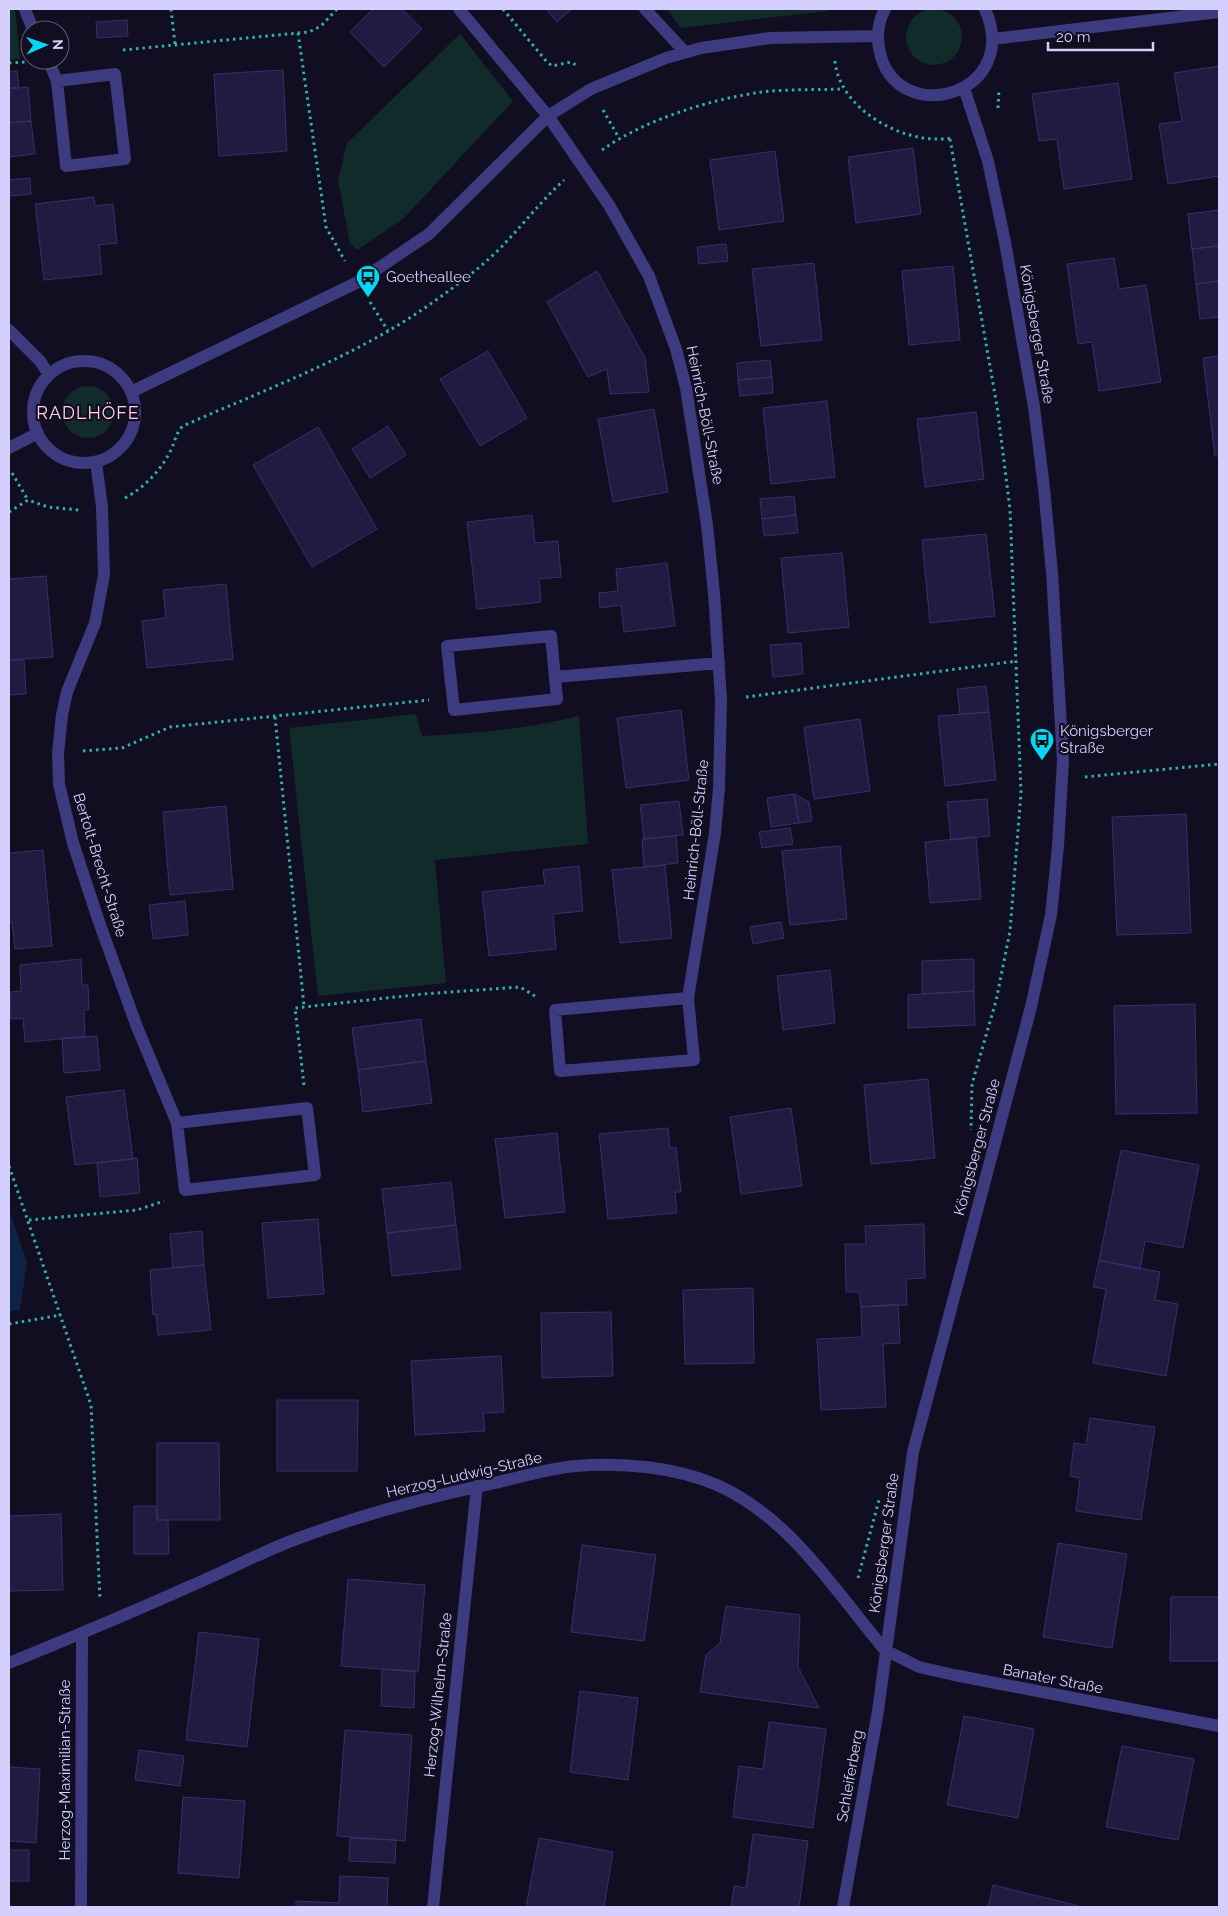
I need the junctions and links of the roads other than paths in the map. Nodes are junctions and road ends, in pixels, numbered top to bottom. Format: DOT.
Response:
graph roads {
  1 [pos="459,9"];
  2 [pos="645,9"];
  3 [pos="885,9"];
  4 [pos="985,9"];
  5 [pos="1219,12"];
  6 [pos="877,36"];
  7 [pos="993,39"];
  8 [pos="685,52"];
  9 [pos="52,70"];
  10 [pos="56,80"];
  11 [pos="964,88"];
  12 [pos="548,116"];
  13 [pos="9,330"];
  14 [pos="49,375"];
  15 [pos="132,392"];
  16 [pos="38,433"];
  17 [pos="9,448"];
  18 [pos="96,462"];
  19 [pos="719,663"];
  20 [pos="555,677"];
  21 [pos="688,998"];
  22 [pos="177,1123"];
  23 [pos="477,1486"];
  24 [pos="82,1634"];
  25 [pos="885,1650"];
  26 [pos="9,1663"];
  27 [pos="1219,1726"];
  28 [pos="81,1907"];
  29 [pos="433,1907"];
  30 [pos="843,1907"];
  1 -- 12 [label="street, Heinrich-Böll-Straße"];
  2 -- 8 [label="street"];
  3 -- 6 [label="street"];
  4 -- 7 [label="street"];
  5 -- 7 [label="street"];
  6 -- 8 [label="street"];
  6 -- 11 [label="street"];
  7 -- 11 [label="street"];
  8 -- 12 [label="street"];
  9 -- 10 [label="street"];
  10 -- 10 [label="street"];
  11 -- 25 [label="street, Königsberger Straße"];
  12 -- 15 [label="street"];
  12 -- 19 [label="street, Heinrich-Böll-Straße"];
  13 -- 14 [label="street"];
  14 -- 15 [label="street"];
  14 -- 16 [label="street"];
  15 -- 18 [label="street"];
  16 -- 17 [label="street"];
  16 -- 18 [label="street"];
  18 -- 22 [label="street, Bertolt-Brecht-Straße"];
  19 -- 20 [label="street"];
  19 -- 21 [label="street, Heinrich-Böll-Straße"];
  20 -- 20 [label="street"];
  21 -- 21 [label="street, Heinrich-Böll-Straße"];
  22 -- 22 [label="street, Bertolt-Brecht-Straße"];
  23 -- 24 [label="street, Herzog-Ludwig-Straße"];
  23 -- 25 [label="street, Herzog-Ludwig-Straße"];
  23 -- 29 [label="street, Herzog-Wilhelm-Straße"];
  24 -- 26 [label="street, Herzog-Ludwig-Straße"];
  24 -- 28 [label="street, Herzog-Maximilian-Straße"];
  25 -- 27 [label="street, Banater Straße"];
  25 -- 30 [label="street, Schleiferberg"];
}
